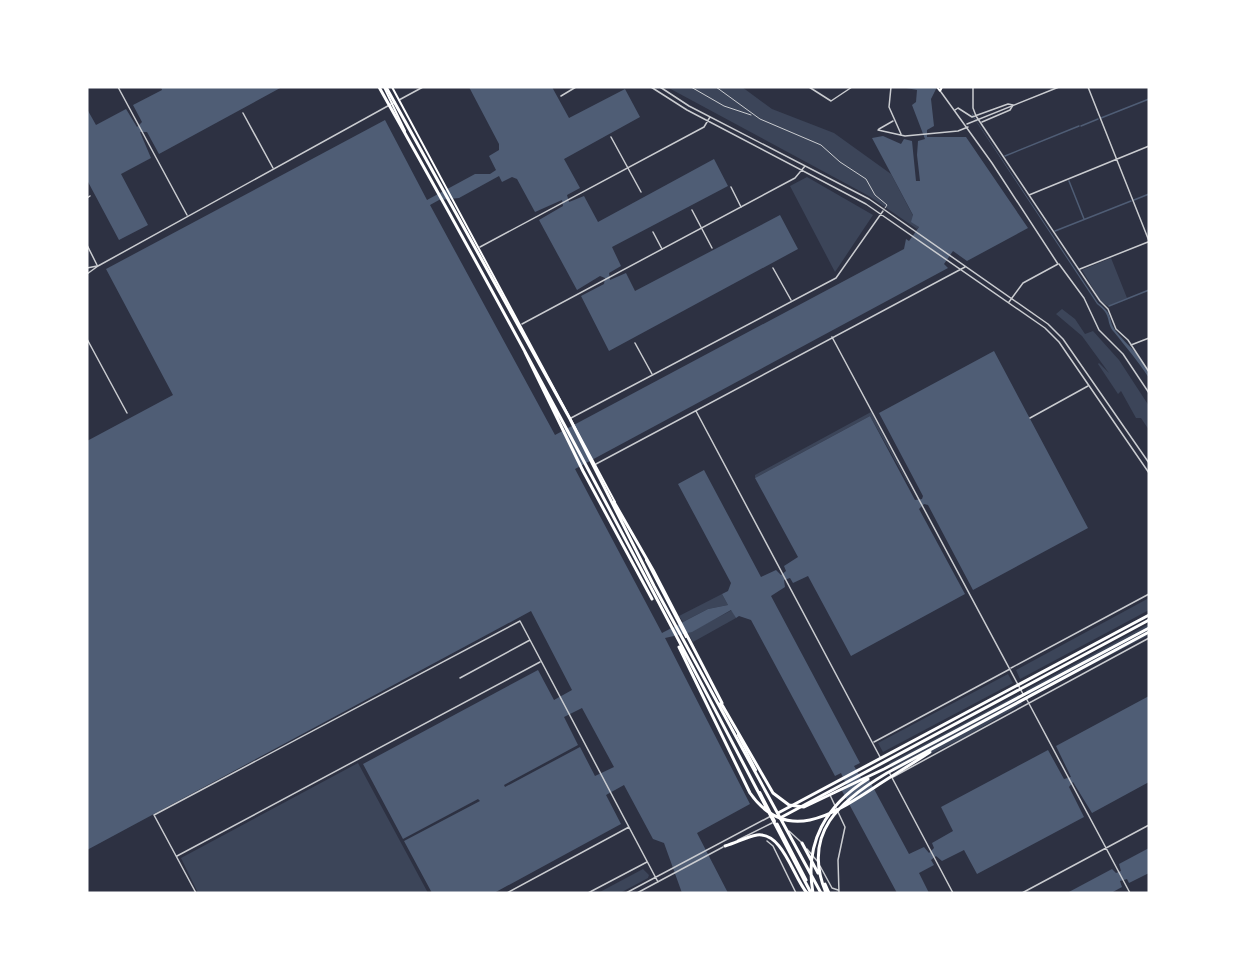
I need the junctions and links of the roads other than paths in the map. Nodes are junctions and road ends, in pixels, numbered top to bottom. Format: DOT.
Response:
graph roads {
  1 [pos="118,87"];
  2 [pos="379,87"];
  3 [pos="385,87"];
  4 [pos="392,87"];
  5 [pos="423,87"];
  6 [pos="576,87"];
  7 [pos="651,87"];
  8 [pos="660,87"];
  9 [pos="691,87"];
  10 [pos="716,87"];
  11 [pos="808,87"];
  12 [pos="852,87"];
  13 [pos="891,87"];
  14 [pos="973,87"];
  15 [pos="1059,87"];
  16 [pos="1088,87"];
  17 [pos="939,88"];
  18 [pos="561,96"];
  19 [pos="398,100"];
  20 [pos="392,104"];
  21 [pos="1013,105"];
  22 [pos="955,110"];
  23 [pos="243,113"];
  24 [pos="754,116"];
  25 [pos="710,117"];
  26 [pos="974,117"];
  27 [pos="894,120"];
  28 [pos="708,121"];
  29 [pos="981,122"];
  30 [pos="967,123"];
  31 [pos="968,127"];
  32 [pos="901,135"];
  33 [pos="611,137"];
  34 [pos="1149,146"];
  35 [pos="1116,159"];
  36 [pos="805,166"];
  37 [pos="627,167"];
  38 [pos="274,169"];
  39 [pos="801,170"];
  40 [pos="731,187"];
  41 [pos="641,192"];
  42 [pos="1028,195"];
  43 [pos="741,207"];
  44 [pos="692,210"];
  45 [pos="884,210"];
  46 [pos="881,214"];
  47 [pos="187,216"];
  48 [pos="701,228"];
  49 [pos="653,232"];
  50 [pos="1149,242"];
  51 [pos="87,245"];
  52 [pos="479,248"];
  53 [pos="712,248"];
  54 [pos="662,249"];
  55 [pos="1058,264"];
  56 [pos="98,266"];
  57 [pos="966,267"];
  58 [pos="87,268"];
  59 [pos="773,268"];
  60 [pos="1079,269"];
  61 [pos="960,270"];
  62 [pos="87,274"];
  63 [pos="1012,299"];
  64 [pos="791,301"];
  65 [pos="1009,303"];
  66 [pos="522,324"];
  67 [pos="518,335"];
  68 [pos="832,337"];
  69 [pos="1149,338"];
  70 [pos="87,339"];
  71 [pos="635,343"];
  72 [pos="1131,345"];
  73 [pos="1149,372"];
  74 [pos="652,375"];
  75 [pos="1089,386"];
  76 [pos="1149,393"];
  77 [pos="696,410"];
  78 [pos="127,413"];
  79 [pos="571,418"];
  80 [pos="1030,418"];
  81 [pos="596,464"];
  82 [pos="1149,464"];
  83 [pos="1149,473"];
  84 [pos="600,478"];
  85 [pos="1149,594"];
  86 [pos="1149,617"];
  87 [pos="668,622"];
  88 [pos="1149,630"];
  89 [pos="1149,638"];
  90 [pos="530,640"];
  91 [pos="542,661"];
  92 [pos="1010,669"];
  93 [pos="460,678"];
  94 [pos="706,679"];
  95 [pos="1019,686"];
  96 [pos="1028,702"];
  97 [pos="729,717"];
  98 [pos="944,742"];
  99 [pos="873,743"];
  100 [pos="881,758"];
  101 [pos="883,762"];
  102 [pos="884,769"];
  103 [pos="892,778"];
  104 [pos="836,784"];
  105 [pos="828,792"];
  106 [pos="778,813"];
  107 [pos="772,816"];
  108 [pos="780,818"];
  109 [pos="775,821"];
  110 [pos="1149,825"];
  111 [pos="629,826"];
  112 [pos="767,841"];
  113 [pos="802,843"];
  114 [pos="725,846"];
  115 [pos="1106,848"];
  116 [pos="176,857"];
  117 [pos="648,861"];
  118 [pos="656,877"];
  119 [pos="658,882"];
  120 [pos="839,891"];
  121 [pos="196,893"];
  122 [pos="507,893"];
  123 [pos="588,893"];
  124 [pos="627,893"];
  125 [pos="637,893"];
  126 [pos="796,893"];
  127 [pos="810,893"];
  128 [pos="821,893"];
  129 [pos="828,893"];
  130 [pos="953,893"];
  131 [pos="1022,893"];
  132 [pos="1130,893"];
  1 -- 47 [label="street"];
  2 -- 67 [label="highway"];
  3 -- 20 [label="main road"];
  3 -- 84 [label="highway"];
  4 -- 19 [label="main road"];
  5 -- 19 [label="street"];
  6 -- 18 [label="street"];
  7 -- 28 [label="street"];
  8 -- 25 [label="street"];
  9 -- 24 [label="lane"];
  10 -- 24 [label="lane"];
  11 -- 12 [label="street"];
  13 -- 27 [label="street"];
  14 -- 26 [label="street"];
  15 -- 21 [label="street"];
  16 -- 35 [label="street"];
  17 -- 22 [label="street"];
  19 -- 20 [label="street"];
  19 -- 52 [label="main road"];
  20 -- 38 [label="street"];
  20 -- 87 [label="main road"];
  21 -- 26 [label="street"];
  21 -- 29 [label="street"];
  21 -- 30 [label="street"];
  22 -- 26 [label="street"];
  22 -- 30 [label="street"];
  23 -- 38 [label="street"];
  24 -- 45 [label="lane"];
  25 -- 28 [label="street"];
  25 -- 36 [label="street"];
  26 -- 29 [label="street"];
  27 -- 32 [label="street"];
  27 -- 32 [label="street"];
  28 -- 37 [label="street"];
  28 -- 39 [label="street"];
  29 -- 42 [label="street"];
  30 -- 31 [label="street"];
  31 -- 32 [label="street"];
  31 -- 55 [label="street"];
  33 -- 37 [label="street"];
  34 -- 35 [label="street"];
  35 -- 42 [label="street"];
  35 -- 50 [label="street"];
  36 -- 39 [label="street"];
  36 -- 45 [label="street"];
  37 -- 41 [label="street"];
  37 -- 52 [label="street"];
  38 -- 47 [label="street"];
  39 -- 43 [label="street"];
  39 -- 46 [label="street"];
  40 -- 43 [label="street"];
  42 -- 60 [label="street"];
  43 -- 48 [label="street"];
  44 -- 48 [label="street"];
  45 -- 46 [label="street"];
  45 -- 57 [label="street"];
  46 -- 61 [label="street"];
  46 -- 64 [label="street"];
  47 -- 56 [label="street"];
  48 -- 53 [label="street"];
  48 -- 54 [label="street"];
  49 -- 54 [label="street"];
  50 -- 60 [label="street"];
  51 -- 56 [label="street"];
  52 -- 66 [label="main road"];
  54 -- 66 [label="street"];
  55 -- 63 [label="street"];
  55 -- 76 [label="street"];
  56 -- 58 [label="street"];
  56 -- 62 [label="street"];
  57 -- 61 [label="street"];
  57 -- 63 [label="street"];
  59 -- 64 [label="street"];
  60 -- 72 [label="street"];
  61 -- 65 [label="street"];
  61 -- 68 [label="street"];
  63 -- 65 [label="street"];
  63 -- 82 [label="street"];
  64 -- 74 [label="street"];
  65 -- 75 [label="street"];
  66 -- 79 [label="main road"];
  67 -- 87 [label="highway"];
  67 -- 87 [label="highway"];
  68 -- 77 [label="street"];
  68 -- 92 [label="street"];
  69 -- 72 [label="street"];
  70 -- 78 [label="street"];
  71 -- 74 [label="street"];
  72 -- 73 [label="street"];
  74 -- 79 [label="street"];
  75 -- 80 [label="street"];
  75 -- 83 [label="street"];
  77 -- 81 [label="street"];
  77 -- 99 [label="street"];
  79 -- 81 [label="main road"];
  81 -- 97 [label="main road"];
  84 -- 94 [label="highway"];
  84 -- 97 [label="highway"];
  85 -- 92 [label="street"];
  86 -- 95 [label="highway"];
  87 -- 98 [label="highway"];
  87 -- 107 [label="main road"];
  87 -- 127 [label="highway"];
  88 -- 98 [label="highway"];
  88 -- 102 [label="highway"];
  89 -- 96 [label="street"];
  90 -- 91 [label="street"];
  90 -- 93 [label="street"];
  90 -- 116 [label="street"];
  91 -- 111 [label="street"];
  91 -- 116 [label="street"];
  92 -- 95 [label="street"];
  92 -- 99 [label="street"];
  94 -- 102 [label="highway"];
  94 -- 128 [label="highway"];
  95 -- 96 [label="street"];
  95 -- 100 [label="highway"];
  95 -- 101 [label="highway"];
  96 -- 103 [label="street"];
  96 -- 115 [label="street"];
  97 -- 106 [label="main road"];
  98 -- 129 [label="highway"];
  99 -- 100 [label="street"];
  100 -- 104 [label="highway"];
  101 -- 103 [label="street"];
  101 -- 104 [label="highway"];
  102 -- 127 [label="highway"];
  103 -- 130 [label="street"];
  104 -- 105 [label="highway"];
  104 -- 106 [label="highway"];
  105 -- 108 [label="highway"];
  105 -- 120 [label="street"];
  106 -- 107 [label="street"];
  106 -- 108 [label="street"];
  107 -- 109 [label="main road"];
  107 -- 118 [label="street"];
  108 -- 109 [label="street"];
  108 -- 113 [label="street"];
  109 -- 114 [label="street"];
  109 -- 127 [label="highway"];
  110 -- 115 [label="street"];
  111 -- 117 [label="street"];
  111 -- 122 [label="street"];
  112 -- 126 [label="street"];
  113 -- 120 [label="street"];
  113 -- 129 [label="highway"];
  114 -- 119 [label="street"];
  114 -- 127 [label="highway"];
  115 -- 131 [label="street"];
  115 -- 132 [label="street"];
  116 -- 121 [label="street"];
  117 -- 118 [label="street"];
  117 -- 123 [label="street"];
  118 -- 119 [label="street"];
  118 -- 124 [label="street"];
  119 -- 125 [label="street"];
}
